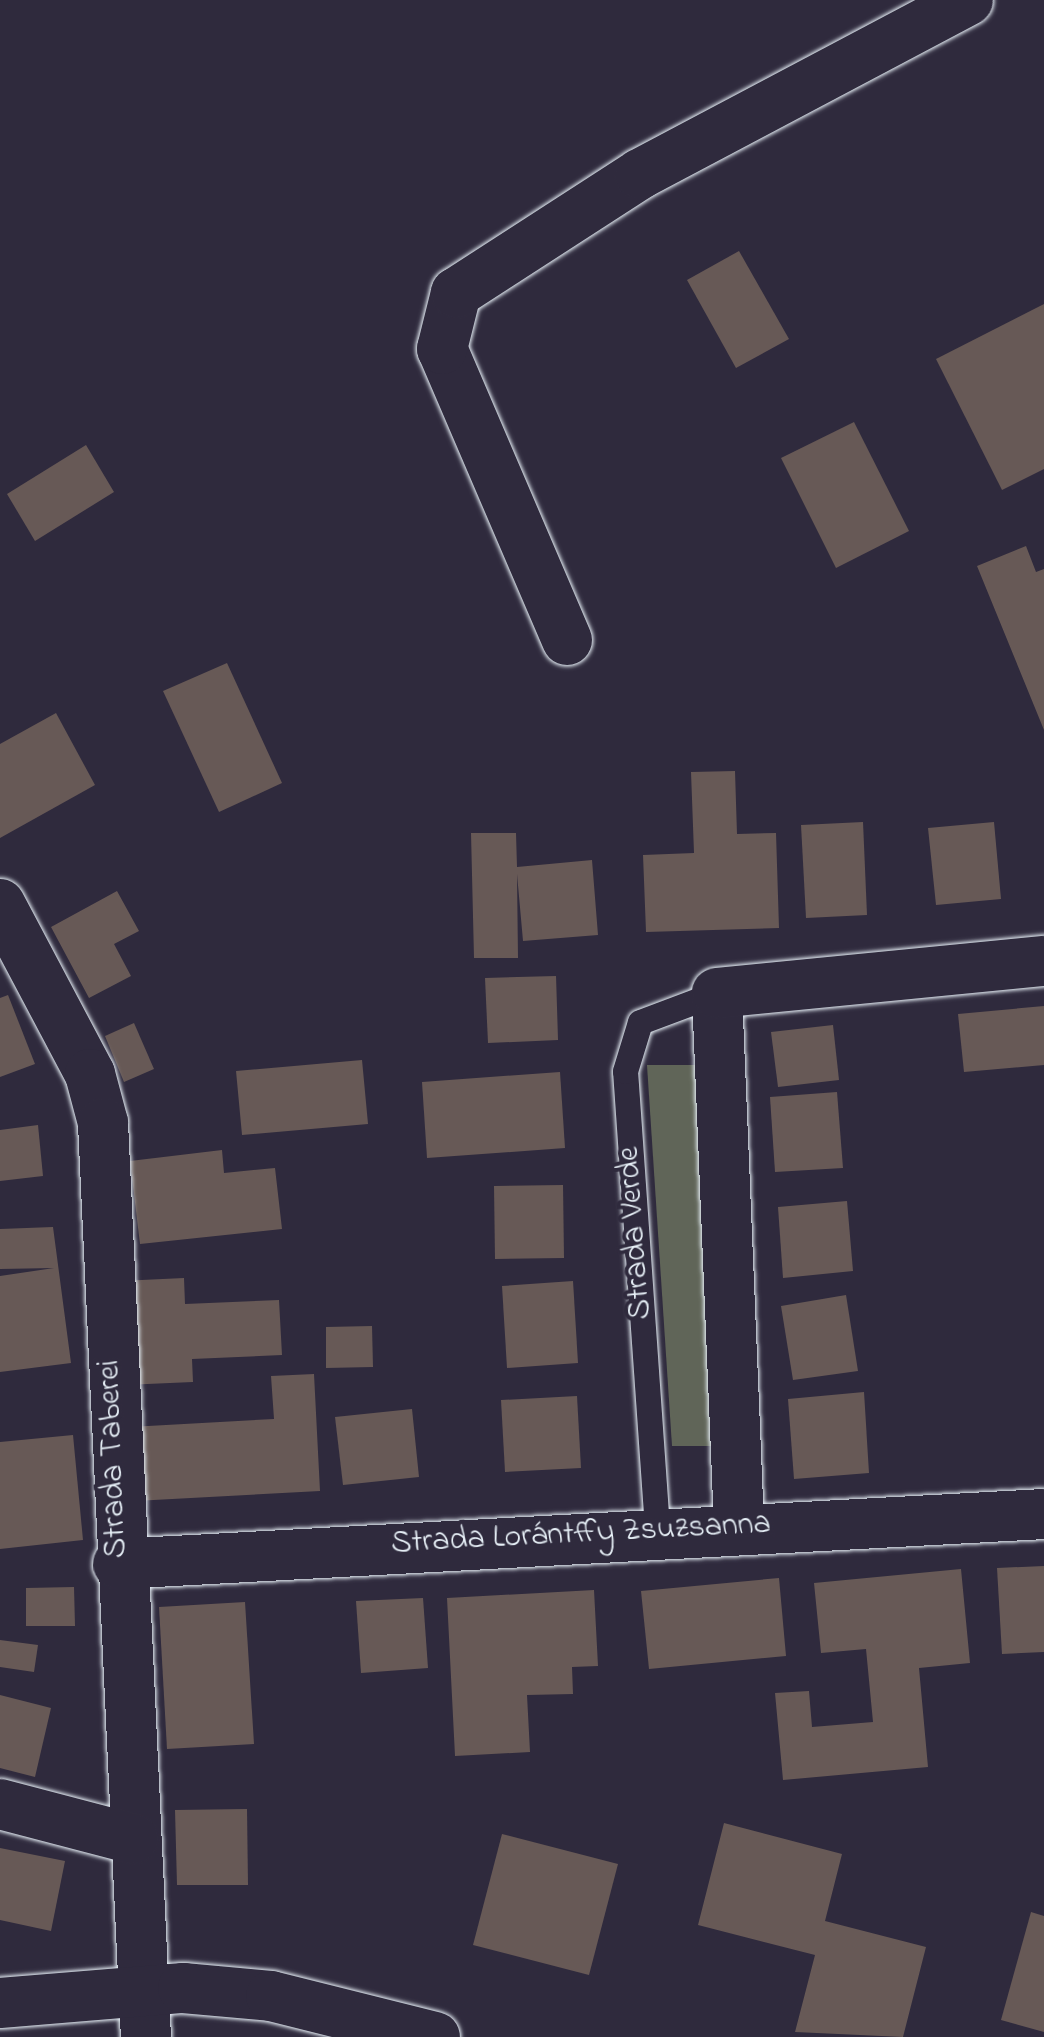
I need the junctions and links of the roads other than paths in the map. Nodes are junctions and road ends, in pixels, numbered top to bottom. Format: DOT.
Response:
graph roads {
  1 [pos="968,0"];
  2 [pos="566,640"];
  3 [pos="0,904"];
  4 [pos="1044,961"];
  5 [pos="716,993"];
  6 [pos="1044,1514"];
  7 [pos="740,1525"];
  8 [pos="657,1528"];
  9 [pos="118,1564"];
  10 [pos="0,1804"];
  11 [pos="133,1839"];
  12 [pos="142,1987"];
  13 [pos="0,2003"];
  14 [pos="146,2037"];
  15 [pos="436,2037"];
  1 -- 2 [label="street"];
  3 -- 9 [label="street, Strada Taberei"];
  4 -- 5 [label="street, Strada Verde"];
  5 -- 7 [label="street"];
  5 -- 8 [label="lane, Strada Verde"];
  6 -- 7 [label="street, Strada Lorántffy Zsuzsanna"];
  7 -- 8 [label="street, Strada Lorántffy Zsuzsanna"];
  8 -- 9 [label="street, Strada Lorántffy Zsuzsanna"];
  9 -- 11 [label="street, Strada Taberei"];
  10 -- 11 [label="street"];
  11 -- 12 [label="street, Strada Taberei"];
  12 -- 13 [label="street"];
  12 -- 14 [label="street, Strada Taberei"];
  12 -- 15 [label="street"];
}
